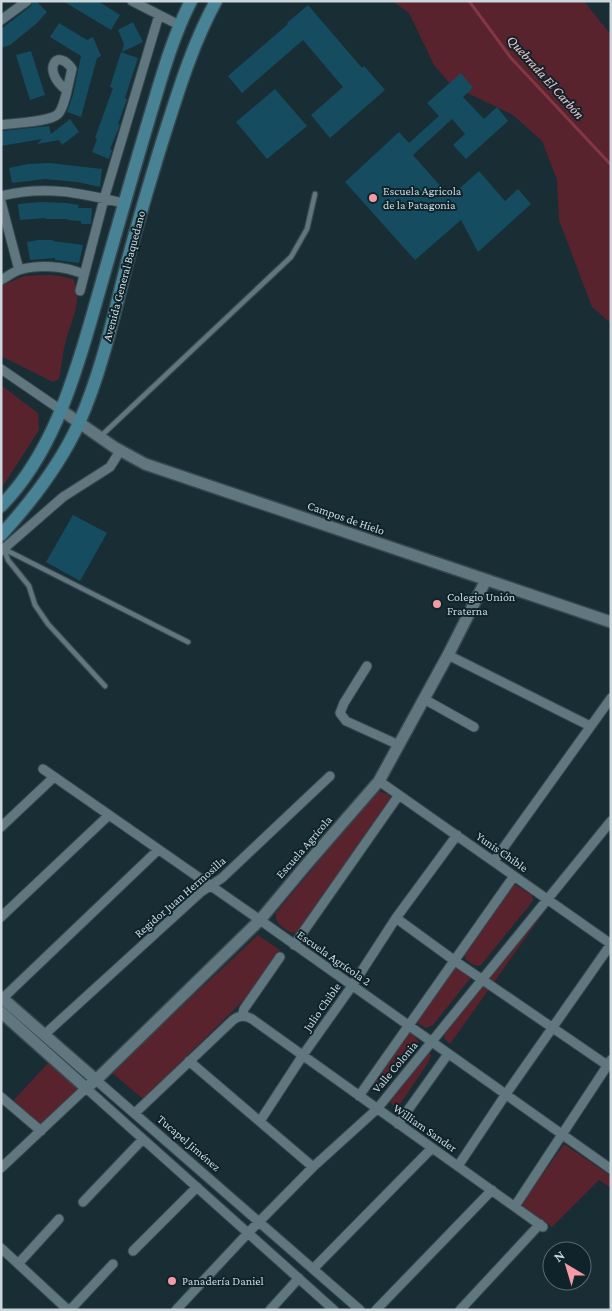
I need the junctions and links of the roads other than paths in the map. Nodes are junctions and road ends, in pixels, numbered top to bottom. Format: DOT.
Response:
graph roads {
  1 [pos="27,1"];
  2 [pos="132,1"];
  3 [pos="191,1"];
  4 [pos="216,1"];
  5 [pos="159,16"];
  6 [pos="1,20"];
  7 [pos="180,25"];
  8 [pos="66,90"];
  9 [pos="1,125"];
  10 [pos="314,194"];
  11 [pos="1,196"];
  12 [pos="104,199"];
  13 [pos="1,202"];
  14 [pos="124,203"];
  15 [pos="19,270"];
  16 [pos="83,274"];
  17 [pos="1,280"];
  18 [pos="80,291"];
  19 [pos="1,369"];
  20 [pos="61,410"];
  21 [pos="79,423"];
  22 [pos="100,438"];
  23 [pos="120,451"];
  24 [pos="1,506"];
  25 [pos="1,534"];
  26 [pos="2,550"];
  27 [pos="486,580"];
  28 [pos="611,622"];
  29 [pos="188,642"];
  30 [pos="448,655"];
  31 [pos="367,666"];
  32 [pos="106,686"];
  33 [pos="611,698"];
  34 [pos="424,699"];
  35 [pos="590,726"];
  36 [pos="474,727"];
  37 [pos="399,745"];
  38 [pos="43,769"];
  39 [pos="330,776"];
  40 [pos="54,777"];
  41 [pos="379,781"];
  42 [pos="399,795"];
  43 [pos="109,815"];
  44 [pos="611,821"];
  45 [pos="1,827"];
  46 [pos="457,835"];
  47 [pos="158,850"];
  48 [pos="494,861"];
  49 [pos="514,876"];
  50 [pos="210,887"];
  51 [pos="547,899"];
  52 [pos="1,917"];
  53 [pos="396,918"];
  54 [pos="260,920"];
  55 [pos="611,944"];
  56 [pos="294,945"];
  57 [pos="280,957"];
  58 [pos="455,961"];
  59 [pos="482,979"];
  60 [pos="352,986"];
  61 [pos="2,998"];
  62 [pos="1,1012"];
  63 [pos="242,1016"];
  64 [pos="409,1026"];
  65 [pos="552,1028"];
  66 [pos="44,1035"];
  67 [pos="432,1042"];
  68 [pos="448,1054"];
  69 [pos="303,1055"];
  70 [pos="189,1062"];
  71 [pos="609,1063"];
  72 [pos="96,1080"];
  73 [pos="86,1088"];
  74 [pos="506,1094"];
  75 [pos="359,1096"];
  76 [pos="1,1097"];
  77 [pos="376,1109"];
  78 [pos="134,1113"];
  79 [pos="260,1121"];
  80 [pos="398,1124"];
  81 [pos="41,1131"];
  82 [pos="562,1134"];
  83 [pos="143,1139"];
  84 [pos="432,1148"];
  85 [pos="458,1166"];
  86 [pos="313,1167"];
  87 [pos="1,1168"];
  88 [pos="611,1168"];
  89 [pos="196,1187"];
  90 [pos="492,1190"];
  91 [pos="83,1202"];
  92 [pos="515,1206"];
  93 [pos="60,1219"];
  94 [pos="259,1222"];
  95 [pos="248,1233"];
  96 [pos="1,1248"];
  97 [pos="133,1251"];
  98 [pos="18,1264"];
  99 [pos="113,1264"];
  100 [pos="313,1269"];
  101 [pos="299,1278"];
  102 [pos="69,1310"];
  103 [pos="176,1310"];
  104 [pos="270,1310"];
  105 [pos="334,1310"];
  106 [pos="360,1310"];
  107 [pos="376,1310"];
  108 [pos="460,1310"];
  1 -- 6 [label="street"];
  2 -- 5 [label="street"];
  3 -- 7 [label="main road, Avenida General Baquedano"];
  4 -- 21 [label="main road, Avenida General Baquedano"];
  5 -- 7 [label="street"];
  5 -- 12 [label="street"];
  7 -- 14 [label="main road, Avenida General Baquedano"];
  8 -- 9 [label="street"];
  10 -- 22 [label="lane"];
  11 -- 12 [label="street"];
  12 -- 14 [label="street"];
  12 -- 16 [label="street"];
  13 -- 15 [label="street"];
  14 -- 20 [label="main road, Avenida General Baquedano"];
  15 -- 16 [label="street"];
  15 -- 17 [label="street"];
  16 -- 18 [label="street"];
  19 -- 20 [label="street"];
  20 -- 21 [label="street, Campos de Hielo"];
  20 -- 24 [label="main road, Avenida General Baquedano"];
  21 -- 22 [label="street, Campos de Hielo"];
  21 -- 25 [label="main road, Avenida General Baquedano"];
  22 -- 23 [label="street, Campos de Hielo"];
  23 -- 26 [label="street"];
  23 -- 27 [label="street, Campos de Hielo"];
  26 -- 29 [label="lane"];
  26 -- 32 [label="lane"];
  27 -- 28 [label="street, Campos de Hielo"];
  27 -- 30 [label="street, Escuela Agrícola"];
  30 -- 34 [label="street, Escuela Agrícola"];
  30 -- 35 [label="street"];
  31 -- 37 [label="street"];
  33 -- 35 [label="street"];
  34 -- 36 [label="street"];
  34 -- 37 [label="street, Escuela Agrícola"];
  35 -- 48 [label="street"];
  37 -- 41 [label="street, Escuela Agrícola"];
  38 -- 40 [label="street, Escuela Agrícola 2"];
  39 -- 50 [label="street, Regidor Juan Hermosilla"];
  40 -- 43 [label="street, Escuela Agrícola 2"];
  40 -- 45 [label="street"];
  41 -- 42 [label="street, Yunis Chible"];
  41 -- 54 [label="street, Escuela Agrícola"];
  42 -- 46 [label="street, Yunis Chible"];
  42 -- 56 [label="street"];
  43 -- 47 [label="street, Escuela Agrícola 2"];
  43 -- 52 [label="street"];
  44 -- 51 [label="street, Valle Colonia"];
  46 -- 48 [label="street, Yunis Chible"];
  46 -- 53 [label="street, Julio Chible"];
  47 -- 50 [label="street, Escuela Agrícola 2"];
  47 -- 61 [label="street"];
  48 -- 49 [label="street, Yunis Chible"];
  49 -- 51 [label="street, Yunis Chible"];
  49 -- 58 [label="street, Valle Colonia"];
  50 -- 54 [label="street, Escuela Agrícola 2"];
  50 -- 66 [label="street, Regidor Juan Hermosilla"];
  51 -- 55 [label="street, Yunis Chible"];
  51 -- 59 [label="street, Valle Colonia"];
  53 -- 58 [label="street"];
  53 -- 60 [label="street, Julio Chible"];
  54 -- 56 [label="street, Escuela Agrícola 2"];
  54 -- 72 [label="street, Escuela Agrícola"];
  55 -- 65 [label="street"];
  56 -- 60 [label="street, Escuela Agrícola 2"];
  57 -- 63 [label="street"];
  58 -- 59 [label="street"];
  58 -- 64 [label="street, Valle Colonia"];
  59 -- 65 [label="street"];
  59 -- 67 [label="street, Valle Colonia"];
  60 -- 64 [label="street, Escuela Agrícola 2"];
  60 -- 69 [label="street, Julio Chible"];
  61 -- 66 [label="street, Tucapel Jiménez"];
  62 -- 73 [label="street"];
  63 -- 69 [label="street, William Sander"];
  63 -- 70 [label="street"];
  64 -- 67 [label="street, Escuela Agrícola 2"];
  64 -- 75 [label="street, Valle Colonia"];
  65 -- 71 [label="street"];
  65 -- 74 [label="street"];
  66 -- 72 [label="street, Tucapel Jiménez"];
  67 -- 68 [label="street, Escuela Agrícola 2"];
  67 -- 77 [label="street, Valle Colonia"];
  68 -- 74 [label="street, Escuela Agrícola 2"];
  68 -- 80 [label="street"];
  69 -- 75 [label="street, William Sander"];
  69 -- 79 [label="street, Julio Chible"];
  70 -- 78 [label="street"];
  70 -- 79 [label="street"];
  71 -- 82 [label="street"];
  72 -- 73 [label="street, Escuela Agrícola"];
  72 -- 78 [label="street, Tucapel Jiménez"];
  73 -- 81 [label="street"];
  73 -- 83 [label="street"];
  74 -- 82 [label="street, Escuela Agrícola 2"];
  74 -- 85 [label="street"];
  75 -- 77 [label="street, William Sander"];
  76 -- 81 [label="street"];
  77 -- 80 [label="street, William Sander"];
  77 -- 86 [label="street, Valle Colonia"];
  78 -- 94 [label="street, Tucapel Jiménez"];
  79 -- 86 [label="street"];
  80 -- 84 [label="street, William Sander"];
  81 -- 87 [label="street"];
  82 -- 88 [label="street, Escuela Agrícola 2"];
  82 -- 92 [label="street"];
  83 -- 89 [label="street"];
  83 -- 91 [label="street"];
  84 -- 85 [label="street, William Sander"];
  84 -- 100 [label="street"];
  85 -- 90 [label="street, William Sander"];
  86 -- 94 [label="street, Valle Colonia"];
  89 -- 95 [label="street"];
  89 -- 97 [label="street"];
  90 -- 92 [label="street, William Sander"];
  90 -- 107 [label="street"];
  92 -- 108 [label="street, William Sander"];
  93 -- 98 [label="street"];
  94 -- 95 [label="street, Valle Colonia"];
  94 -- 100 [label="street, Tucapel Jiménez"];
  95 -- 101 [label="street"];
  95 -- 103 [label="street, Valle Colonia"];
  96 -- 98 [label="street"];
  98 -- 102 [label="street"];
  99 -- 102 [label="street"];
  100 -- 106 [label="street, Tucapel Jiménez"];
  101 -- 104 [label="street"];
  101 -- 105 [label="street"];
}
